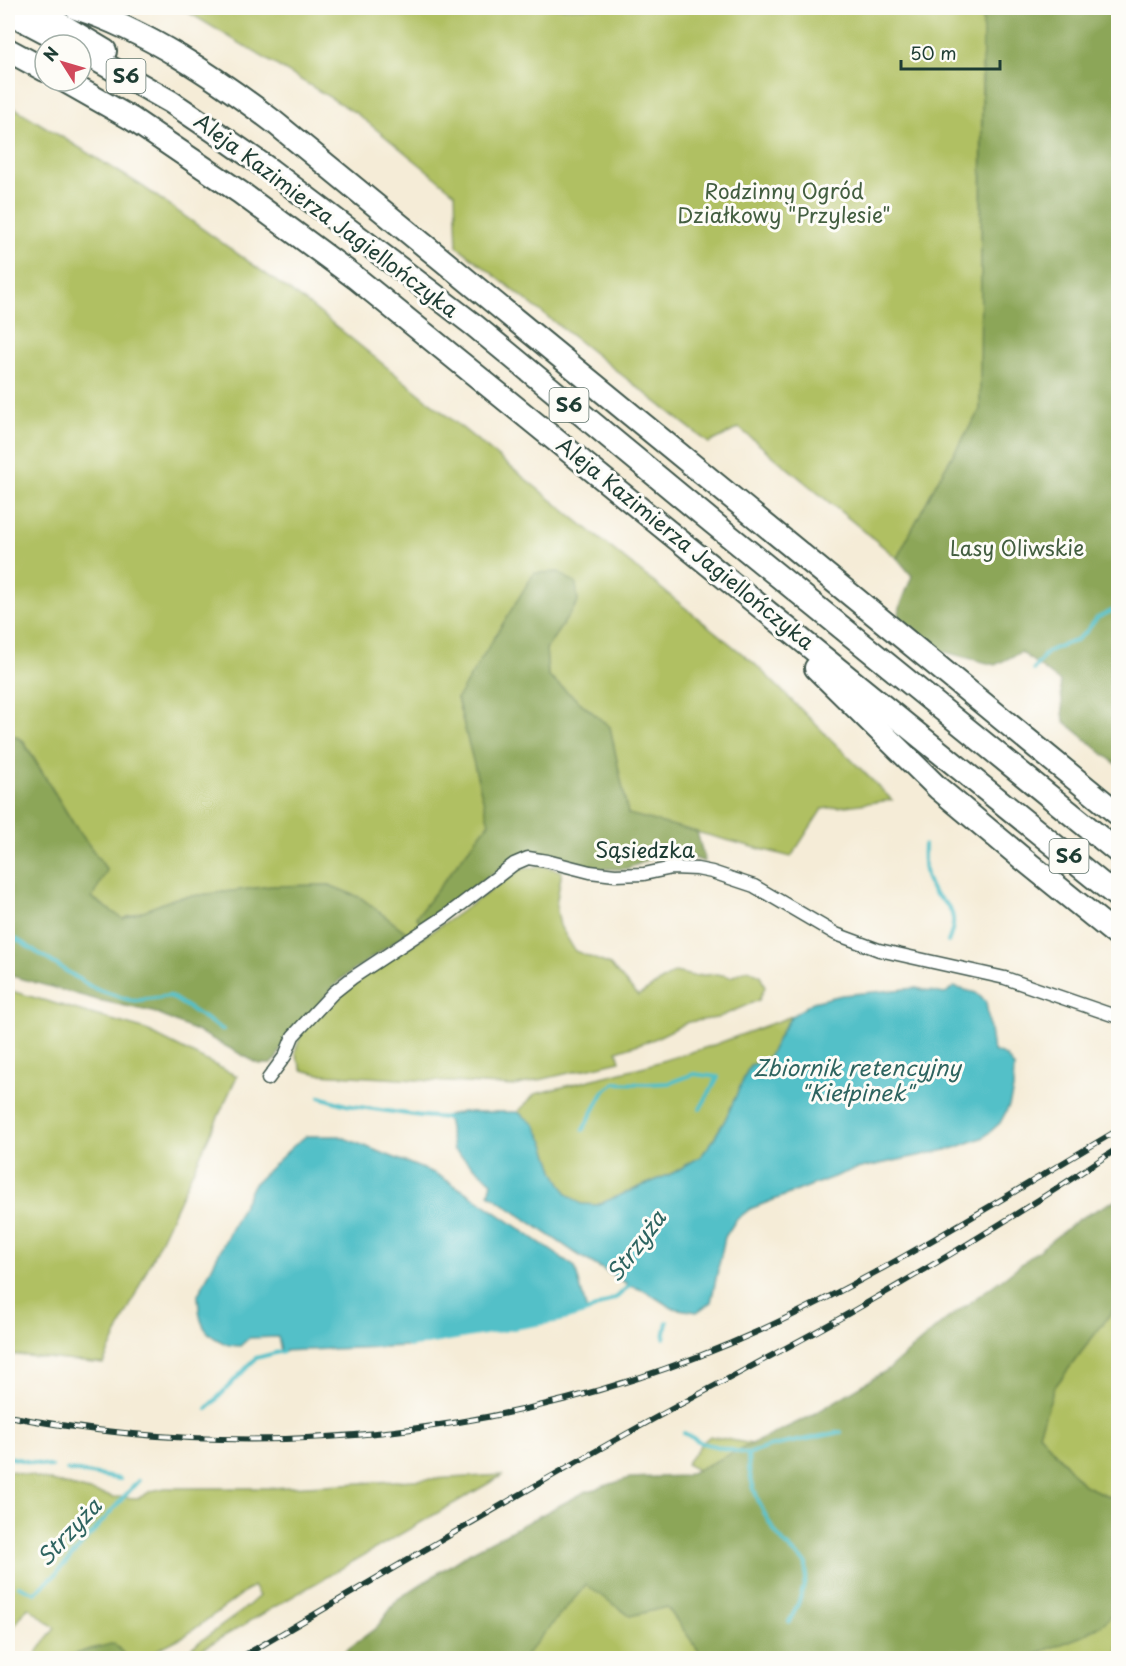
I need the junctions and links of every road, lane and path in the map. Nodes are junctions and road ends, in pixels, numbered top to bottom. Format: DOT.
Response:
graph roads {
  1 [pos="33,8"];
  2 [pos="76,8"];
  3 [pos="8,12"];
  4 [pos="47,33"];
  5 [pos="8,50"];
  6 [pos="93,58"];
  7 [pos="33,64"];
  8 [pos="86,93"];
  9 [pos="171,102"];
  10 [pos="718,572"];
  11 [pos="1119,814"];
  12 [pos="1119,852"];
  13 [pos="1119,897"];
  14 [pos="1119,936"];
  15 [pos="1119,1017"];
  16 [pos="268,1079"];
  1 -- 9 [label="highway"];
  2 -- 11 [label="highway"];
  3 -- 4 [label="highway"];
  5 -- 7 [label="highway"];
  6 -- 9 [label="highway, Aleja Kazimierza Jagiellończyka / S6"];
  8 -- 10 [label="highway, Aleja Kazimierza Jagiellończyka / S6"];
  9 -- 12 [label="highway, Aleja Kazimierza Jagiellończyka / S6"];
  10 -- 13 [label="highway, Aleja Kazimierza Jagiellończyka / S6"];
  10 -- 14 [label="highway"];
  15 -- 16 [label="street, Sąsiedzka"];
}
